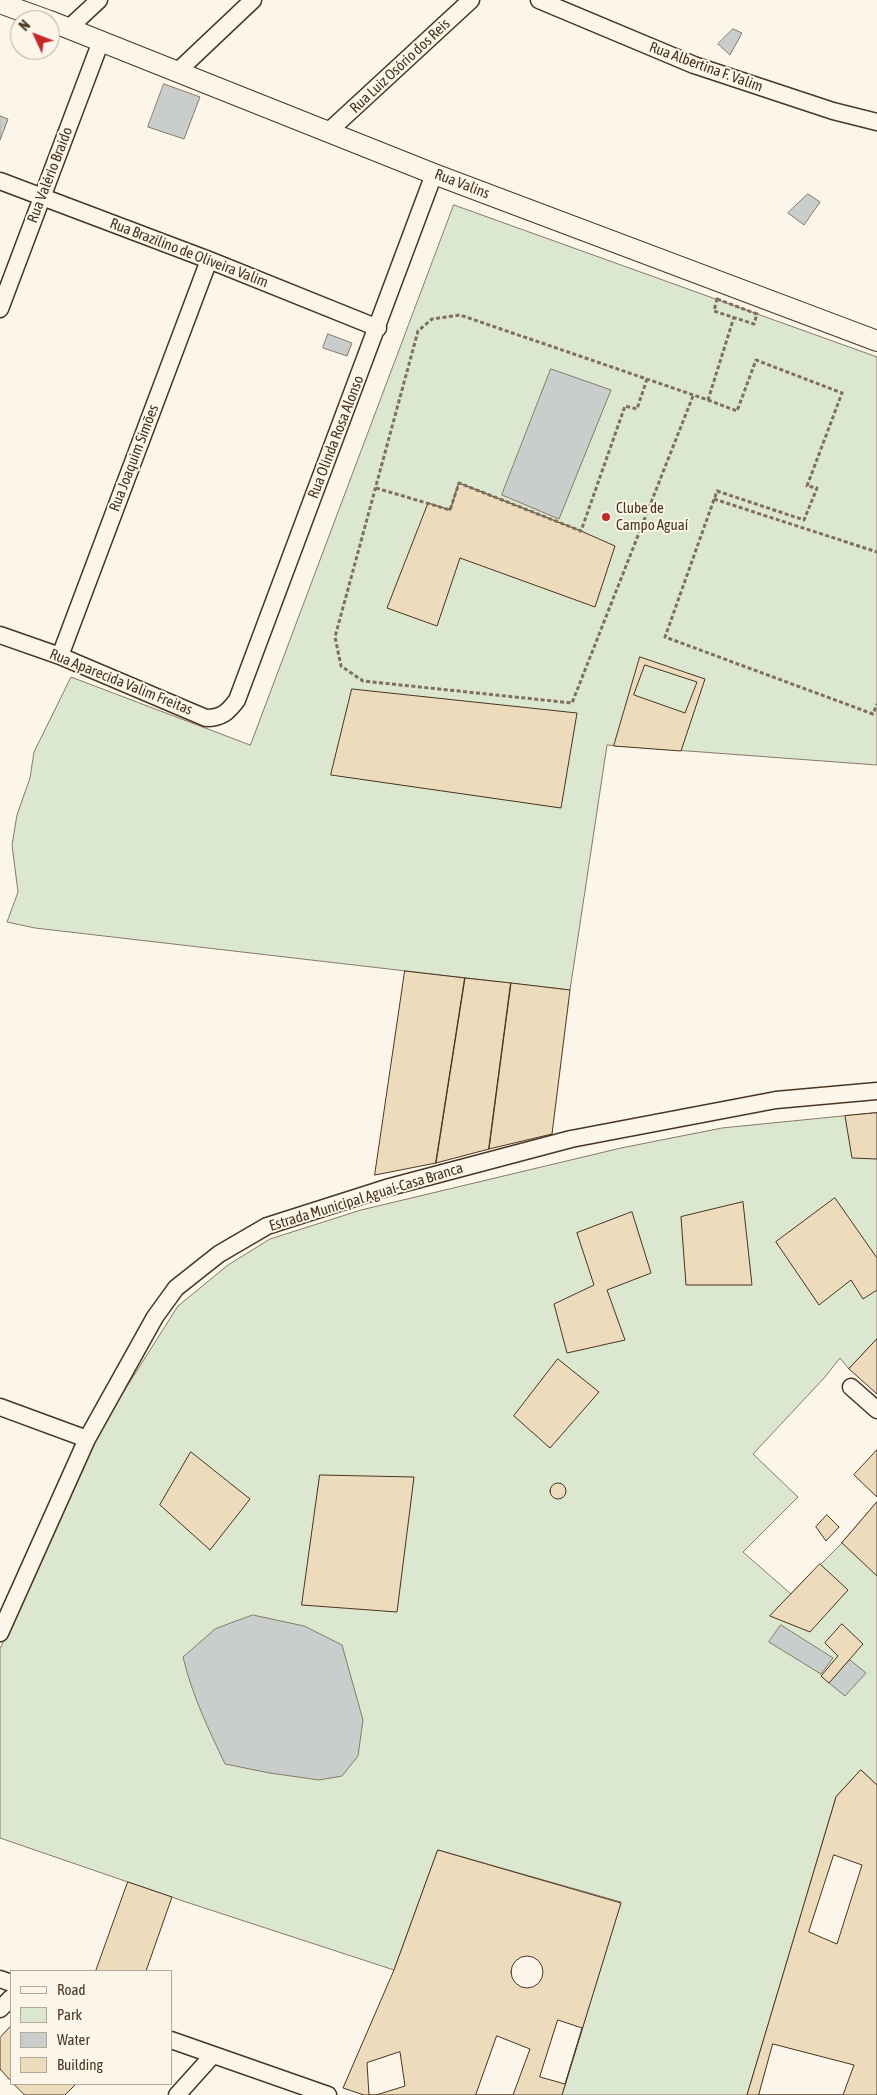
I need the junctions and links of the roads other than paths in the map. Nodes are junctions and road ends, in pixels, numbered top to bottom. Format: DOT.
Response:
graph roads {
  1 [pos="99,0"];
  2 [pos="253,0"];
  3 [pos="471,0"];
  4 [pos="539,0"];
  5 [pos="0,3"];
  6 [pos="19,10"];
  7 [pos="60,25"];
  8 [pos="69,28"];
  9 [pos="101,40"];
  10 [pos="178,71"];
  11 [pos="877,122"];
  12 [pos="329,132"];
  13 [pos="434,174"];
  14 [pos="0,181"];
  15 [pos="42,196"];
  16 [pos="209,260"];
  17 [pos="0,309"];
  18 [pos="378,328"];
  19 [pos="877,341"];
  20 [pos="0,635"];
  21 [pos="60,656"];
  22 [pos="237,700"];
  23 [pos="877,1091"];
  24 [pos="852,1387"];
  25 [pos="0,1407"];
  26 [pos="877,1410"];
  27 [pos="87,1439"];
  28 [pos="0,1633"];
  29 [pos="10,1999"];
  30 [pos="0,2009"];
  31 [pos="172,2040"];
  32 [pos="213,2055"];
  33 [pos="177,2095"];
  34 [pos="328,2095"];
  1 -- 8 [label="street"];
  2 -- 10 [label="street"];
  3 -- 12 [label="street, Rua Luiz Osório dos Reis"];
  4 -- 11 [label="street, Rua Albertina F. Valim"];
  5 -- 6 [label="street, Rua Valins"];
  7 -- 8 [label="street, Rua Valins"];
  8 -- 9 [label="street, Rua Valins"];
  9 -- 10 [label="street, Rua Valins"];
  9 -- 15 [label="street, Rua Valério Braido"];
  10 -- 12 [label="street, Rua Valins"];
  12 -- 13 [label="street, Rua Valins"];
  13 -- 18 [label="street, Rua Olinda Rosa Alonso"];
  13 -- 19 [label="street, Rua Valins"];
  14 -- 15 [label="street, Rua Brazilino de Oliveira Valim"];
  15 -- 16 [label="street, Rua Brazilino de Oliveira Valim"];
  15 -- 17 [label="street, Rua Valério Braido"];
  16 -- 18 [label="street, Rua Brazilino de Oliveira Valim"];
  16 -- 21 [label="street, Rua Joaquim Simões"];
  18 -- 22 [label="street, Rua Olinda Rosa Alonso"];
  20 -- 21 [label="street, Rua Aparecida Valim Freitas"];
  21 -- 22 [label="street, Rua Aparecida Valim Freitas"];
  23 -- 27 [label="street, Estrada Municipal Aguaí-Casa Branca"];
  24 -- 26 [label="street"];
  25 -- 27 [label="street"];
  27 -- 28 [label="street, Estrada Municipal Aguaí-Casa Branca"];
  29 -- 30 [label="street"];
  31 -- 32 [label="street"];
  32 -- 33 [label="street"];
  32 -- 34 [label="street"];
}
